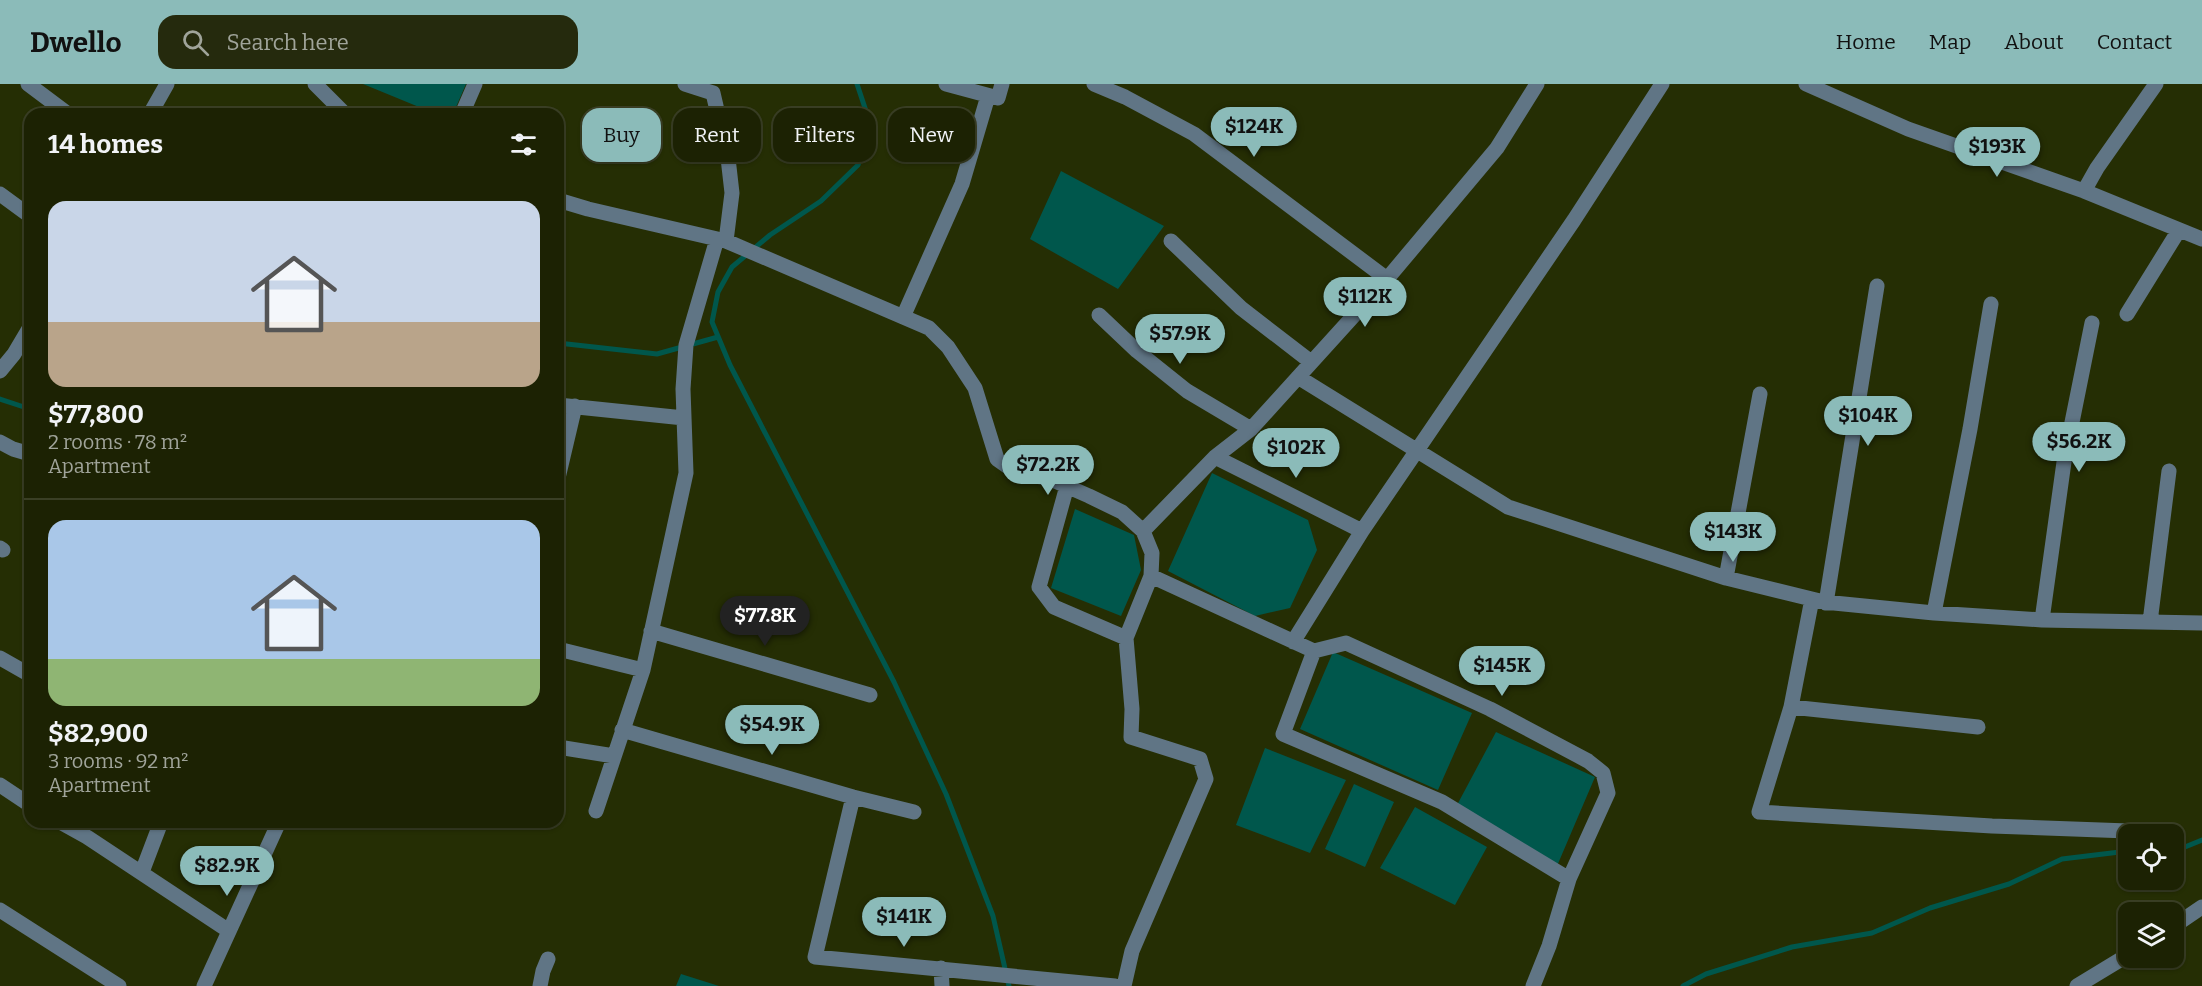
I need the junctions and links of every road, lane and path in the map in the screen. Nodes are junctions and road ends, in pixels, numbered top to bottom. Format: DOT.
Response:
graph roads {
  1 [pos="28,84"];
  2 [pos="167,84"];
  3 [pos="315,84"];
  4 [pos="475,84"];
  5 [pos="685,84"];
  6 [pos="948,84"];
  7 [pos="1002,84"];
  8 [pos="1094,84"];
  9 [pos="1537,84"];
  10 [pos="1662,84"];
  11 [pos="1806,84"];
  12 [pos="2156,84"];
  13 [pos="1128,90"];
  14 [pos="988,96"];
  15 [pos="60,108"];
  16 [pos="153,108"];
  17 [pos="339,108"];
  18 [pos="465,108"];
  19 [pos="2084,191"];
  20 [pos="0,194"];
  21 [pos="564,201"];
  22 [pos="24,212"];
  23 [pos="2179,230"];
  24 [pos="2202,239"];
  25 [pos="721,240"];
  26 [pos="1170,241"];
  27 [pos="1387,279"];
  28 [pos="1877,285"];
  29 [pos="1991,304"];
  30 [pos="2127,314"];
  31 [pos="1099,315"];
  32 [pos="903,317"];
  33 [pos="2092,323"];
  34 [pos="24,337"];
  35 [pos="1311,362"];
  36 [pos="0,371"];
  37 [pos="1298,377"];
  38 [pos="1760,394"];
  39 [pos="564,405"];
  40 [pos="575,406"];
  41 [pos="684,418"];
  42 [pos="1251,429"];
  43 [pos="0,442"];
  44 [pos="1416,451"];
  45 [pos="24,452"];
  46 [pos="564,453"];
  47 [pos="1215,457"];
  48 [pos="2169,471"];
  49 [pos="1066,486"];
  50 [pos="1143,531"];
  51 [pos="1362,531"];
  52 [pos="1151,576"];
  53 [pos="1726,578"];
  54 [pos="1819,601"];
  55 [pos="1934,613"];
  56 [pos="2042,620"];
  57 [pos="2150,622"];
  58 [pos="2202,623"];
  59 [pos="651,631"];
  60 [pos="1126,638"];
  61 [pos="1293,642"];
  62 [pos="564,650"];
  63 [pos="1314,651"];
  64 [pos="0,658"];
  65 [pos="643,670"];
  66 [pos="24,672"];
  67 [pos="870,695"];
  68 [pos="1791,707"];
  69 [pos="1978,727"];
  70 [pos="622,730"];
  71 [pos="564,748"];
  72 [pos="614,756"];
  73 [pos="0,785"];
  74 [pos="853,797"];
  75 [pos="24,801"];
  76 [pos="596,811"];
  77 [pos="914,812"];
  78 [pos="71,828"];
  79 [pos="160,828"];
  80 [pos="276,828"];
  81 [pos="2118,831"];
  82 [pos="142,872"];
  83 [pos="1569,879"];
  84 [pos="2202,908"];
  85 [pos="0,910"];
  86 [pos="2184,920"];
  87 [pos="229,931"];
  88 [pos="548,959"];
  89 [pos="2118,961"];
  90 [pos="941,968"];
  91 [pos="119,986"];
  92 [pos="204,986"];
  93 [pos="540,986"];
  94 [pos="942,986"];
  95 [pos="1115,986"];
  96 [pos="1124,986"];
  97 [pos="1533,986"];
  98 [pos="2077,986"];
  1 -- 15 [label="street"];
  2 -- 16 [label="street"];
  3 -- 17 [label="street"];
  4 -- 18 [label="street"];
  5 -- 25 [label="street"];
  6 -- 14 [label="street"];
  7 -- 14 [label="street"];
  8 -- 13 [label="street"];
  9 -- 27 [label="street"];
  10 -- 44 [label="street"];
  11 -- 19 [label="street"];
  12 -- 19 [label="street"];
  13 -- 27 [label="street"];
  14 -- 32 [label="street"];
  19 -- 23 [label="street"];
  20 -- 22 [label="street"];
  21 -- 25 [label="street"];
  23 -- 24 [label="street"];
  23 -- 30 [label="street"];
  25 -- 32 [label="street"];
  25 -- 41 [label="street"];
  26 -- 35 [label="street"];
  27 -- 35 [label="street"];
  28 -- 54 [label="street"];
  29 -- 55 [label="street"];
  31 -- 42 [label="street"];
  32 -- 49 [label="street"];
  33 -- 56 [label="street"];
  34 -- 36 [label="street"];
  35 -- 37 [label="street"];
  37 -- 42 [label="street"];
  37 -- 44 [label="street"];
  38 -- 53 [label="street"];
  39 -- 40 [label="street"];
  40 -- 41 [label="street"];
  40 -- 46 [label="street"];
  41 -- 59 [label="street"];
  42 -- 47 [label="street"];
  43 -- 45 [label="street"];
  44 -- 51 [label="street"];
  44 -- 53 [label="street"];
  47 -- 50 [label="street"];
  47 -- 51 [label="street"];
  48 -- 57 [label="street"];
  49 -- 50 [label="street"];
  49 -- 60 [label="street"];
  50 -- 52 [label="street"];
  51 -- 61 [label="street"];
  52 -- 60 [label="street"];
  52 -- 61 [label="street"];
  53 -- 54 [label="street"];
  54 -- 55 [label="street"];
  54 -- 68 [label="street"];
  55 -- 56 [label="street"];
  56 -- 57 [label="street"];
  57 -- 58 [label="street"];
  59 -- 65 [label="street"];
  59 -- 67 [label="street"];
  60 -- 96 [label="street"];
  61 -- 63 [label="street"];
  62 -- 65 [label="street"];
  63 -- 83 [label="street"];
  63 -- 83 [label="street"];
  64 -- 66 [label="street"];
  65 -- 70 [label="street"];
  68 -- 69 [label="street"];
  68 -- 81 [label="street"];
  70 -- 72 [label="street"];
  70 -- 74 [label="street"];
  71 -- 72 [label="street"];
  72 -- 76 [label="street"];
  73 -- 75 [label="street"];
  74 -- 77 [label="street"];
  74 -- 90 [label="street"];
  78 -- 82 [label="street"];
  79 -- 82 [label="street"];
  80 -- 87 [label="street"];
  82 -- 87 [label="street"];
  83 -- 97 [label="street"];
  84 -- 86 [label="street"];
  85 -- 91 [label="street"];
  87 -- 92 [label="street"];
  88 -- 93 [label="street"];
  89 -- 98 [label="street"];
  90 -- 94 [label="street"];
  90 -- 95 [label="street"];
}
